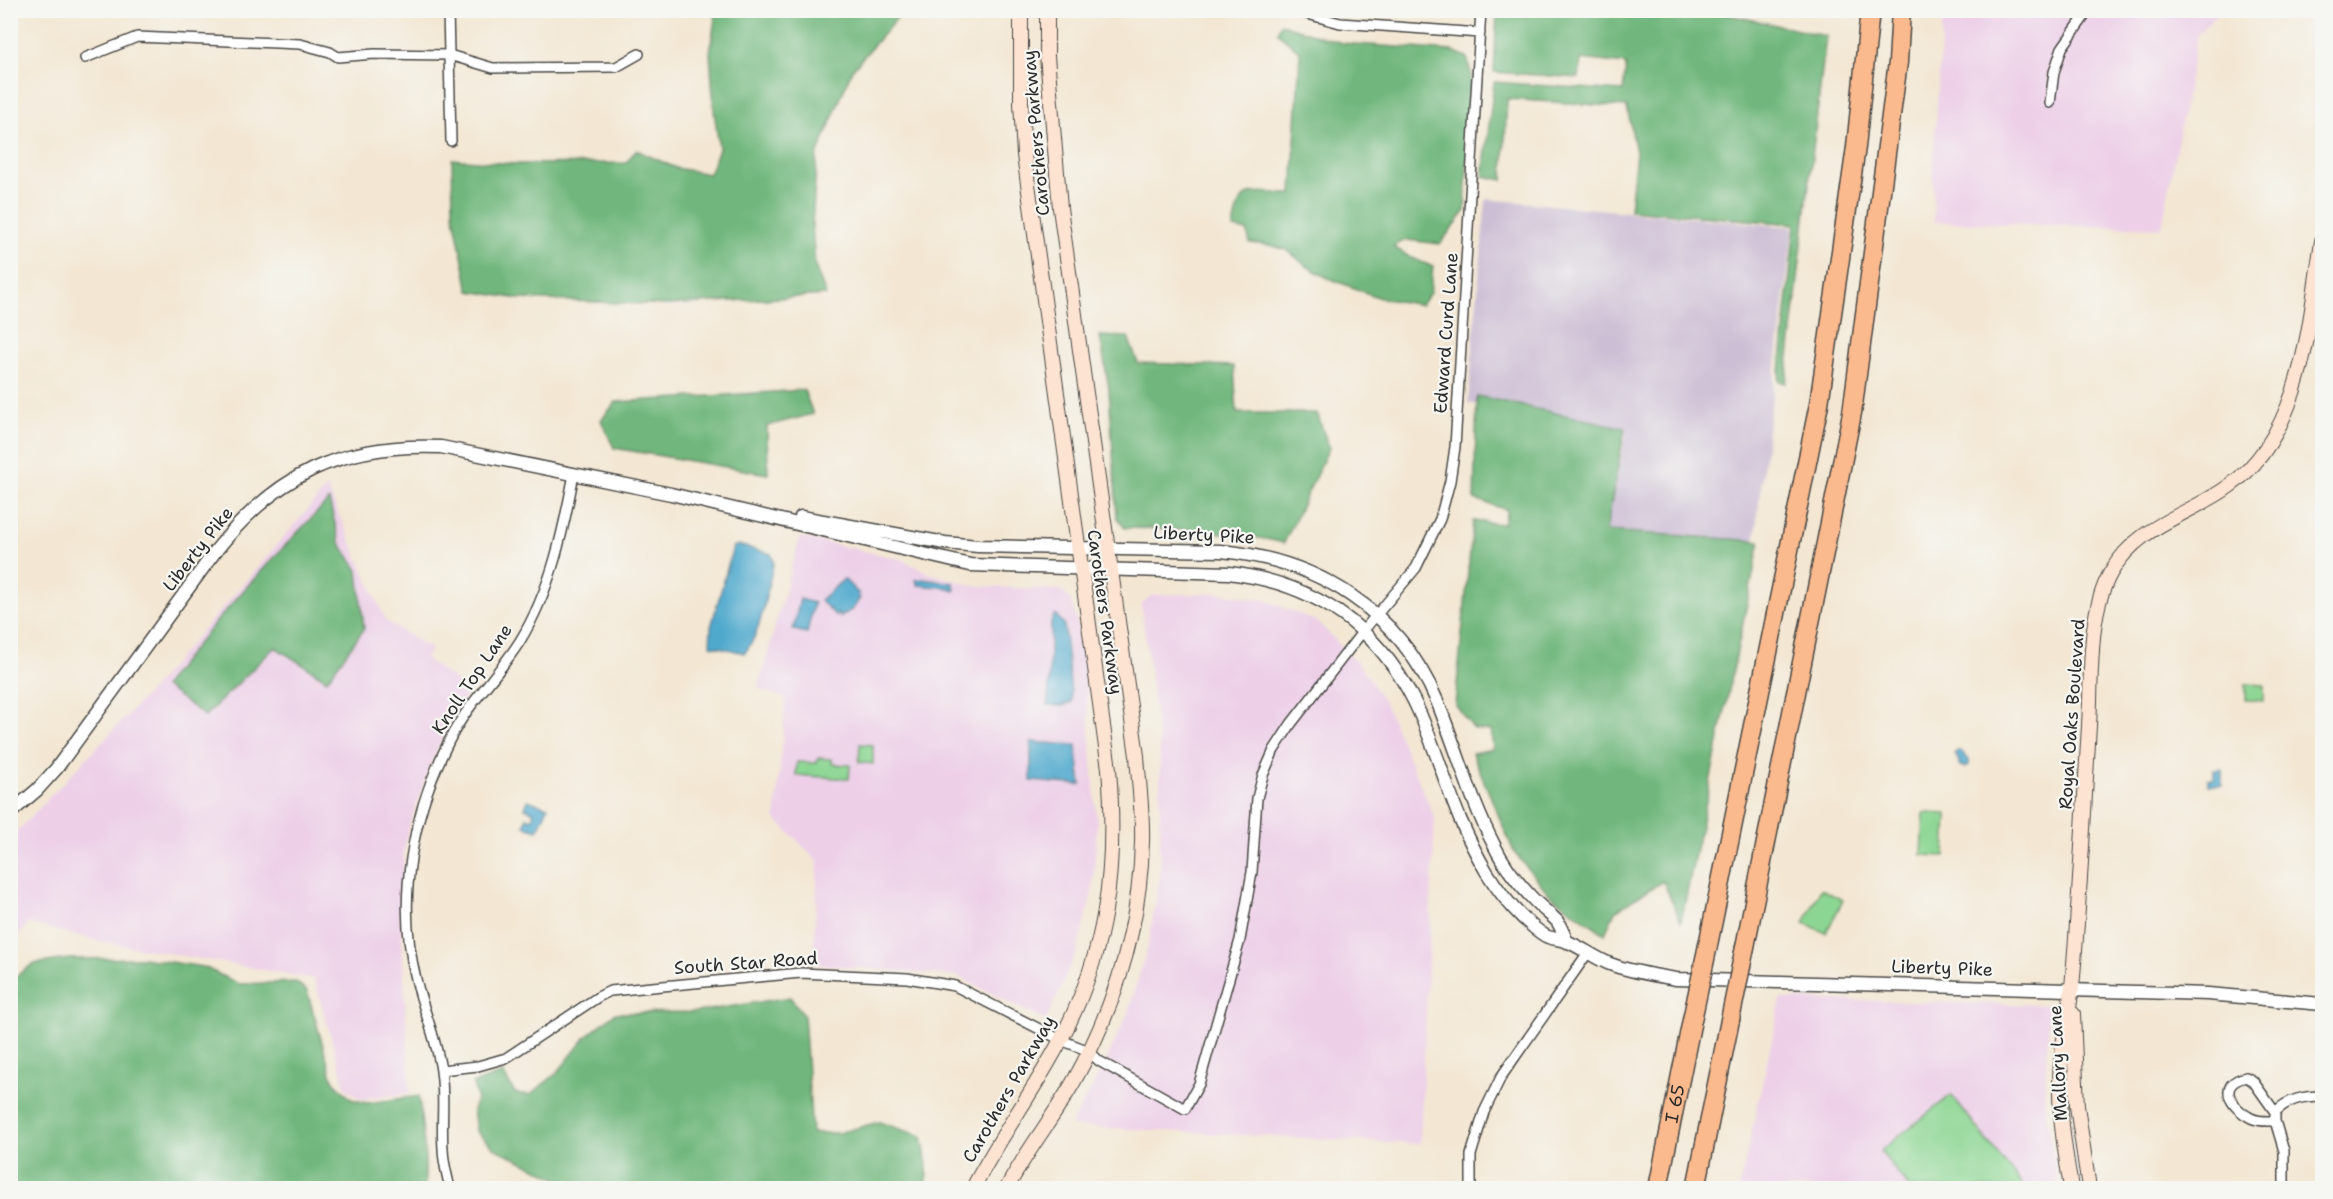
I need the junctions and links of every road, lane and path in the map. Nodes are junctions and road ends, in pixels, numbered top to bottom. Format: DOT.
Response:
graph roads {
  1 [pos="448,10"];
  2 [pos="1021,10"];
  3 [pos="1047,10"];
  4 [pos="1293,10"];
  5 [pos="1481,10"];
  6 [pos="1870,10"];
  7 [pos="1901,10"];
  8 [pos="2089,10"];
  9 [pos="1480,33"];
  10 [pos="639,54"];
  11 [pos="449,55"];
  12 [pos="85,58"];
  13 [pos="2050,103"];
  14 [pos="452,141"];
  15 [pos="2322,241"];
  16 [pos="2317,305"];
  17 [pos="574,474"];
  18 [pos="671,494"];
  19 [pos="1078,547"];
  20 [pos="1108,548"];
  21 [pos="1082,569"];
  22 [pos="1111,569"];
  23 [pos="1377,616"];
  24 [pos="1363,631"];
  25 [pos="1456,752"];
  26 [pos="1437,759"];
  27 [pos="10,813"];
  28 [pos="1567,942"];
  29 [pos="1587,954"];
  30 [pos="2072,990"];
  31 [pos="2322,1004"];
  32 [pos="1061,1040"];
  33 [pos="1089,1051"];
  34 [pos="441,1070"];
  35 [pos="2322,1096"];
  36 [pos="1185,1109"];
  37 [pos="2275,1117"];
  38 [pos="450,1188"];
  39 [pos="974,1188"];
  40 [pos="1007,1188"];
  41 [pos="1471,1188"];
  42 [pos="1658,1188"];
  43 [pos="1696,1188"];
  44 [pos="2071,1188"];
  45 [pos="2089,1188"];
  46 [pos="2284,1188"];
  1 -- 11 [label="street"];
  2 -- 19 [label="main road, Carothers Parkway"];
  3 -- 20 [label="main road, Carothers Parkway"];
  4 -- 9 [label="street"];
  5 -- 9 [label="street, Edward Curd Lane"];
  6 -- 42 [label="highway, I 65 / I 65, bridge"];
  7 -- 43 [label="highway, I 65, bridge"];
  8 -- 13 [label="street"];
  9 -- 23 [label="street, Edward Curd Lane"];
  10 -- 11 [label="street"];
  11 -- 12 [label="street"];
  11 -- 14 [label="street"];
  15 -- 16 [label="main road, Royal Oaks Boulevard"];
  16 -- 30 [label="main road, Royal Oaks Boulevard"];
  17 -- 18 [label="street, Liberty Pike"];
  17 -- 27 [label="street, Liberty Pike"];
  17 -- 34 [label="street, Knoll Top Lane"];
  18 -- 19 [label="street, Liberty Pike"];
  18 -- 21 [label="street, Liberty Pike"];
  19 -- 20 [label="street, Liberty Pike"];
  19 -- 21 [label="main road, Carothers Parkway"];
  20 -- 22 [label="main road, Carothers Parkway"];
  20 -- 23 [label="street, Liberty Pike"];
  21 -- 22 [label="street, Liberty Pike"];
  21 -- 32 [label="main road, Carothers Parkway"];
  22 -- 24 [label="street, Liberty Pike"];
  22 -- 33 [label="main road, Carothers Parkway"];
  23 -- 24 [label="street, Edward Curd Lane"];
  23 -- 25 [label="street, Liberty Pike"];
  24 -- 26 [label="street, Liberty Pike"];
  24 -- 36 [label="street, Edward Curd Lane"];
  25 -- 26 [label="street"];
  25 -- 28 [label="street, Liberty Pike"];
  26 -- 28 [label="street, Liberty Pike"];
  28 -- 29 [label="street, Liberty Pike"];
  29 -- 30 [label="street, Liberty Pike"];
  29 -- 41 [label="street"];
  30 -- 31 [label="street, Liberty Pike"];
  30 -- 44 [label="main road, Mallory Lane"];
  30 -- 45 [label="main road, Mallory Lane"];
  32 -- 33 [label="street, South Star Road"];
  32 -- 34 [label="street, South Star Road"];
  32 -- 39 [label="main road, Carothers Parkway"];
  33 -- 36 [label="street, South Star Road"];
  33 -- 40 [label="main road, Carothers Parkway"];
  34 -- 38 [label="street, Knoll Top Lane"];
  35 -- 37 [label="street"];
  37 -- 37 [label="street"];
  37 -- 46 [label="street"];
}
